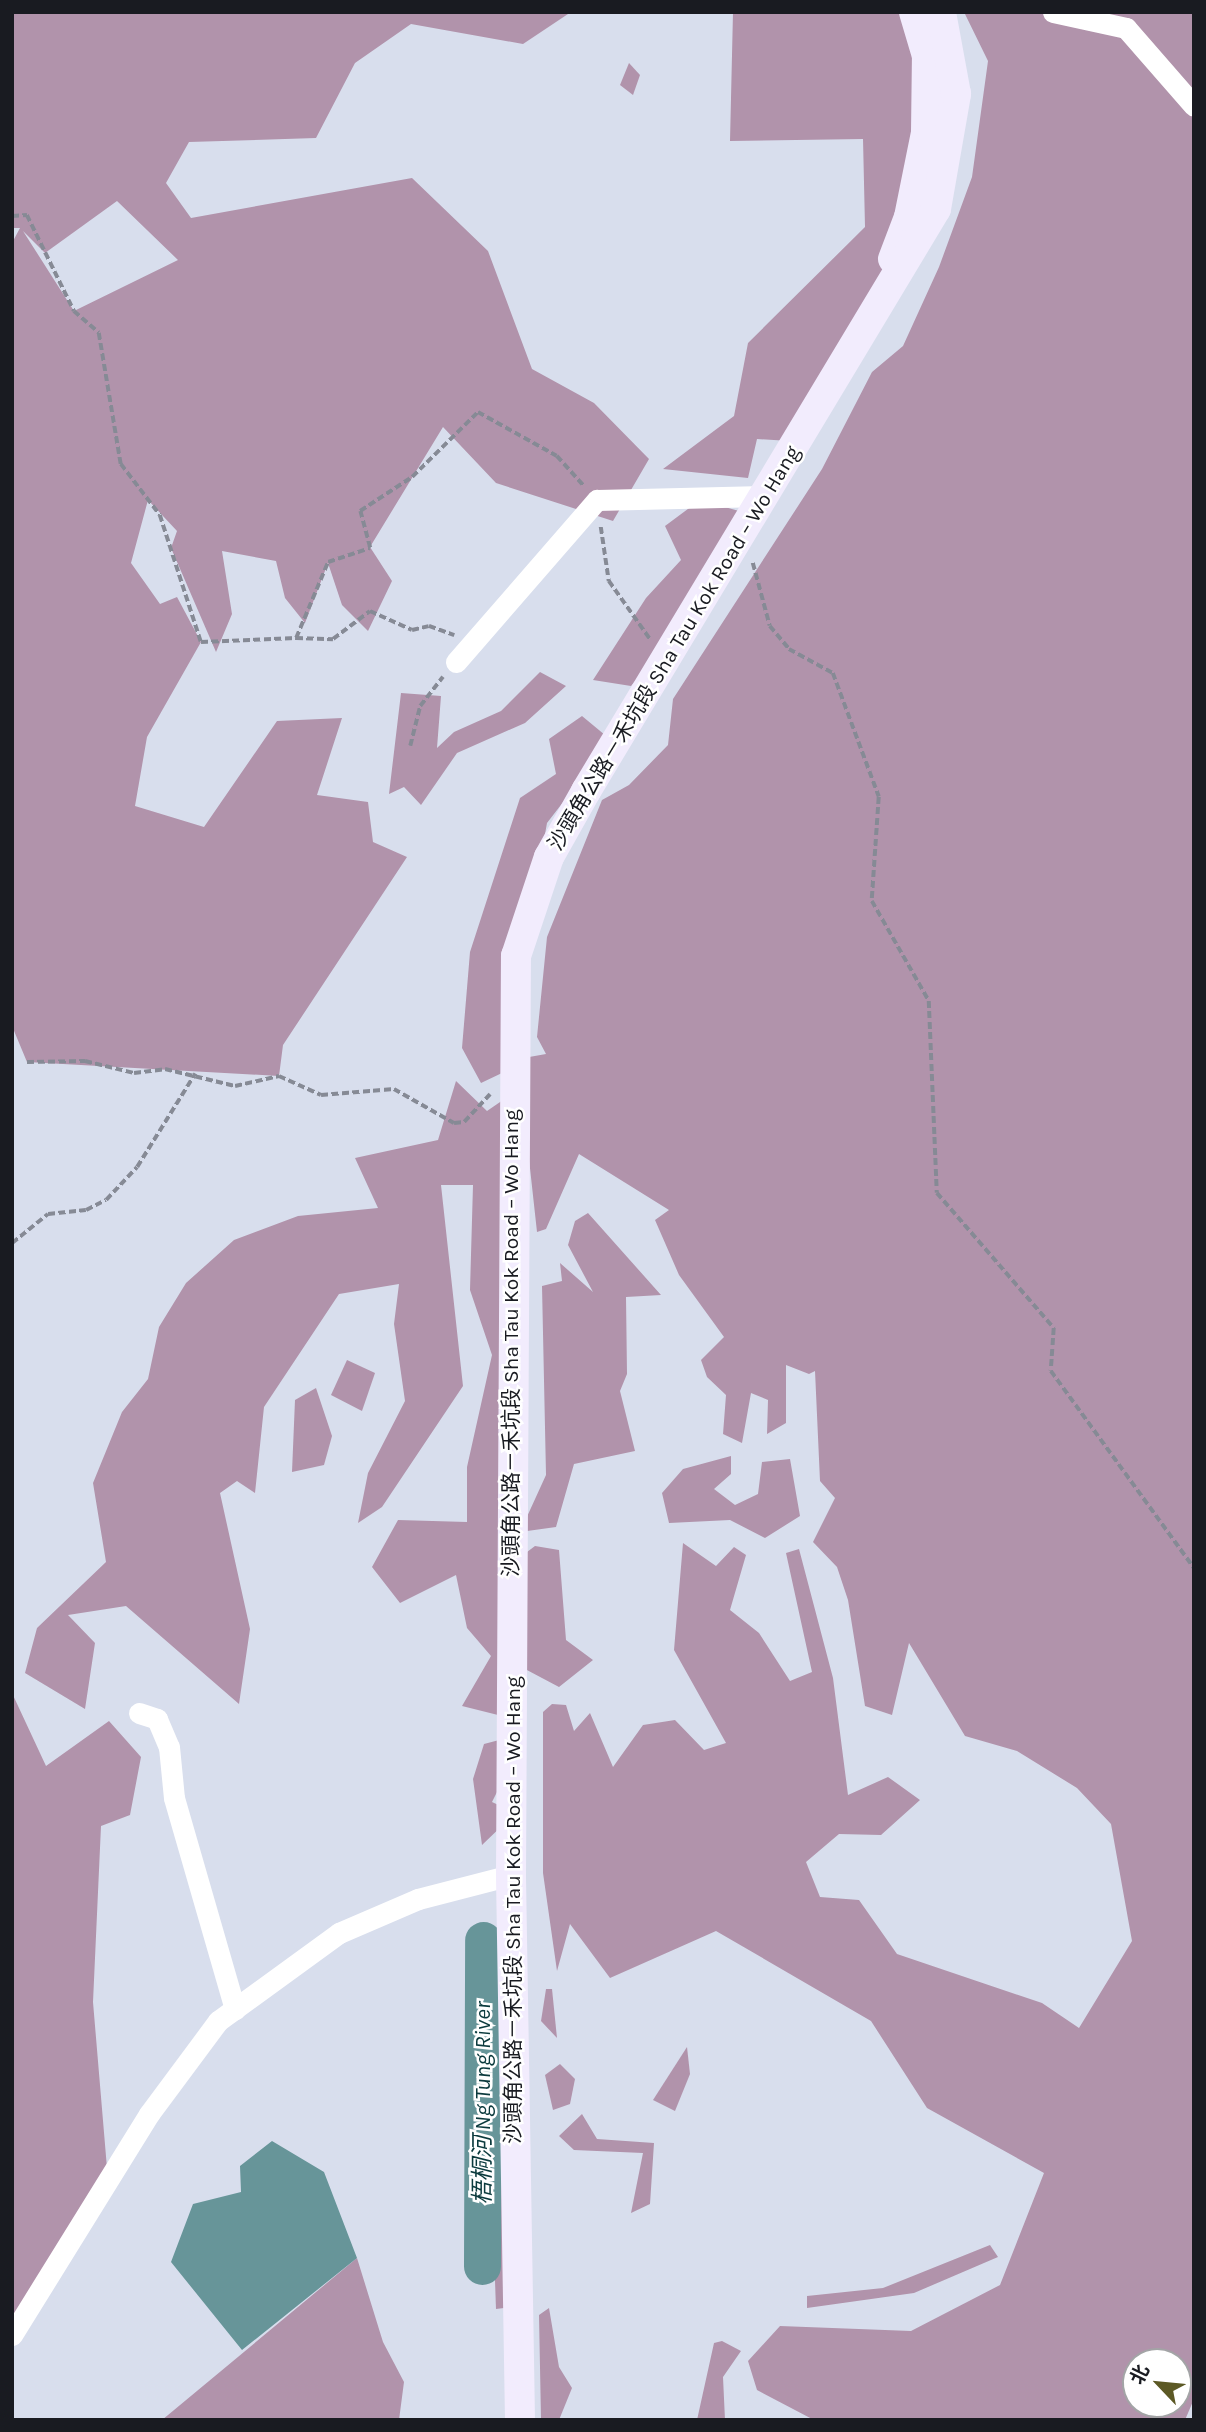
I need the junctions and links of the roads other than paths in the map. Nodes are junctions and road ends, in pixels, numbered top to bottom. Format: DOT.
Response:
graph roads {
  1 [pos="914,12"];
  2 [pos="941,12"];
  3 [pos="1053,12"];
  4 [pos="1194,106"];
  5 [pos="851,356"];
  6 [pos="764,496"];
  7 [pos="456,662"];
  8 [pos="139,1713"];
  9 [pos="512,1875"];
  10 [pos="236,2009"];
  11 [pos="12,2335"];
  12 [pos="520,2420"];
  1 -- 5 [label="main road, 沙頭角公路－禾坑段 Sha Tau Kok Road – Wo Hang"];
  2 -- 5 [label="main road, 沙頭角公路－禾坑段 Sha Tau Kok Road – Wo Hang"];
  3 -- 4 [label="street"];
  5 -- 6 [label="main road, 沙頭角公路－禾坑段 Sha Tau Kok Road – Wo Hang"];
  6 -- 7 [label="street"];
  6 -- 9 [label="main road, 沙頭角公路－禾坑段 Sha Tau Kok Road – Wo Hang"];
  8 -- 10 [label="street"];
  9 -- 10 [label="street"];
  9 -- 12 [label="main road, 沙頭角公路－禾坑段 Sha Tau Kok Road – Wo Hang"];
  10 -- 11 [label="street"];
}
